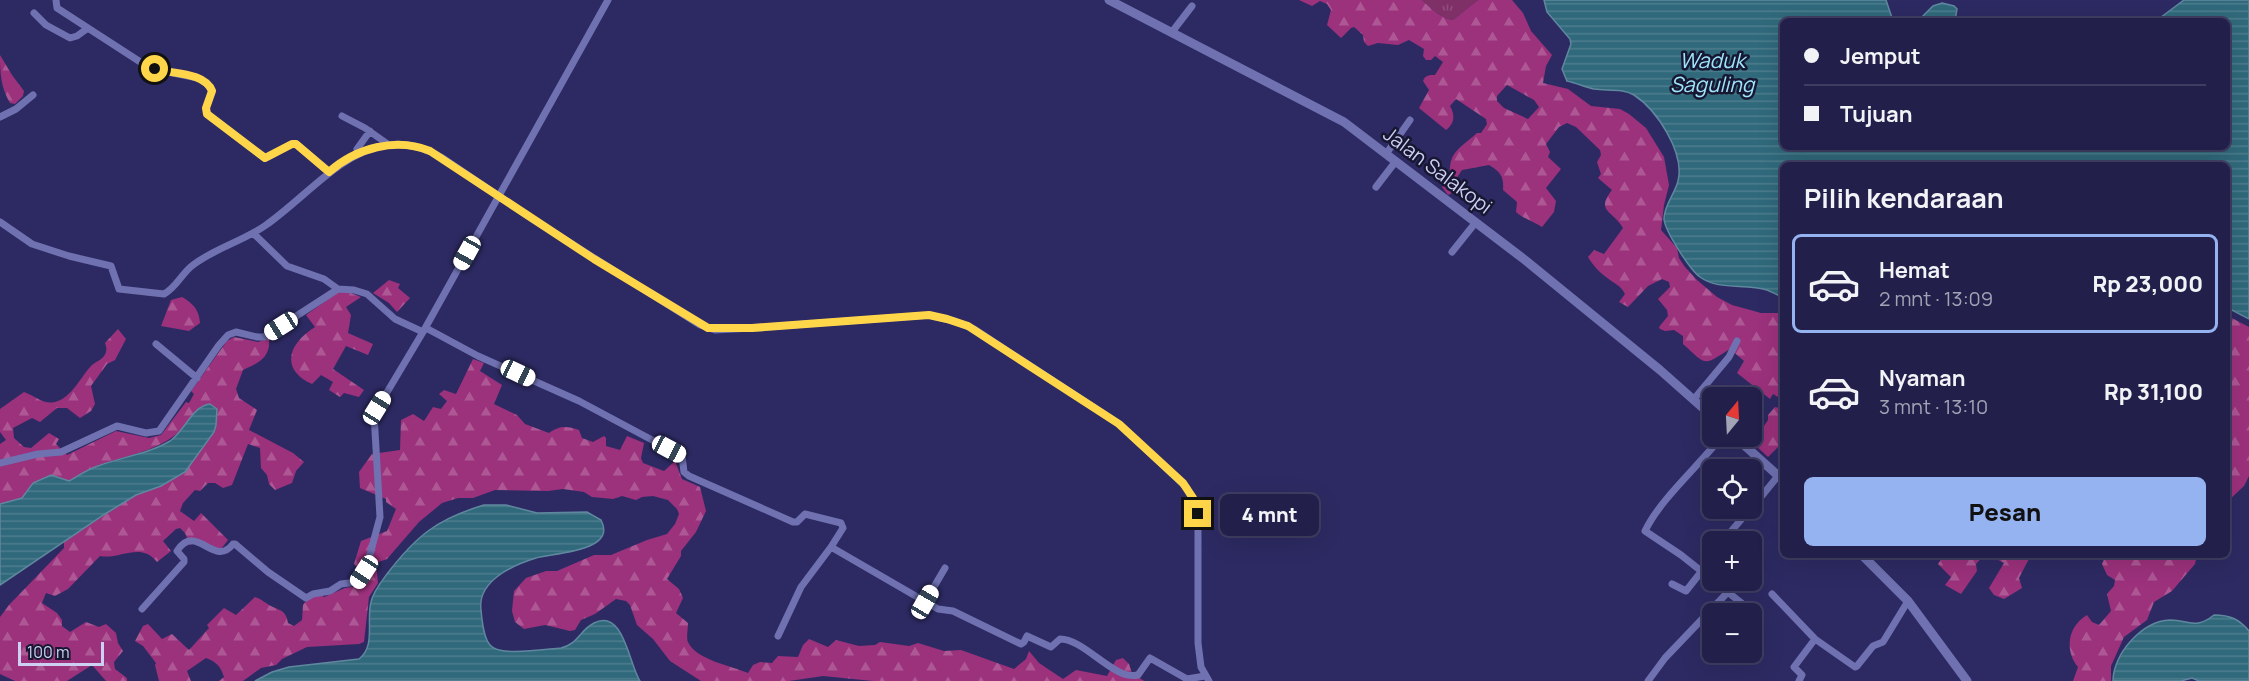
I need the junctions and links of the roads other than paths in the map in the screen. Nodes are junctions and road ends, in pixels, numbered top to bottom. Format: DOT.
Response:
graph roads {
  1 [pos="56,0"];
  2 [pos="608,0"];
  3 [pos="1109,0"];
  4 [pos="1192,6"];
  5 [pos="34,13"];
  6 [pos="88,28"];
  7 [pos="1172,32"];
  8 [pos="33,95"];
  9 [pos="342,116"];
  10 [pos="0,117"];
  11 [pos="1410,120"];
  12 [pos="370,131"];
  13 [pos="389,145"];
  14 [pos="357,148"];
  15 [pos="1386,154"];
  16 [pos="1396,161"];
  17 [pos="329,172"];
  18 [pos="1376,187"];
  19 [pos="498,196"];
  20 [pos="0,222"];
  21 [pos="1476,222"];
  22 [pos="253,233"];
  23 [pos="1452,252"];
  24 [pos="338,289"];
  25 [pos="425,330"];
  26 [pos="1737,341"];
  27 [pos="156,344"];
  28 [pos="197,378"];
  29 [pos="1694,399"];
  30 [pos="1702,407"];
  31 [pos="1714,447"];
  32 [pos="1746,447"];
  33 [pos="0,463"];
  34 [pos="1780,478"];
  35 [pos="1780,480"];
  36 [pos="1762,498"];
  37 [pos="1742,519"];
  38 [pos="1732,531"];
  39 [pos="831,547"];
  40 [pos="1865,558"];
  41 [pos="945,568"];
  42 [pos="1701,572"];
  43 [pos="1672,584"];
  44 [pos="1726,593"];
  45 [pos="1772,594"];
  46 [pos="1908,601"];
  47 [pos="925,602"];
  48 [pos="1741,603"];
  49 [pos="142,609"];
  50 [pos="778,636"];
  51 [pos="1815,639"];
  52 [pos="1207,678"];
  53 [pos="1648,681"];
  54 [pos="1799,681"];
  55 [pos="1967,681"];
  1 -- 6 [label="street"];
  2 -- 19 [label="street"];
  3 -- 7 [label="street, Jalan Salakopi"];
  4 -- 7 [label="street"];
  5 -- 6 [label="street"];
  6 -- 17 [label="street"];
  7 -- 15 [label="street, Jalan Salakopi"];
  8 -- 10 [label="street"];
  9 -- 12 [label="street"];
  11 -- 15 [label="street"];
  12 -- 13 [label="street"];
  12 -- 14 [label="street"];
  13 -- 17 [label="street"];
  13 -- 19 [label="street"];
  15 -- 16 [label="street, Jalan Salakopi"];
  16 -- 18 [label="street"];
  16 -- 21 [label="street, Jalan Salakopi"];
  17 -- 22 [label="street"];
  19 -- 25 [label="street"];
  19 -- 52 [label="street"];
  20 -- 22 [label="street"];
  21 -- 23 [label="street"];
  21 -- 29 [label="street, Jalan Salakopi"];
  22 -- 24 [label="street"];
  24 -- 25 [label="street"];
  24 -- 28 [label="street"];
  25 -- 39 [label="street"];
  25 -- 49 [label="street"];
  26 -- 29 [label="street"];
  27 -- 28 [label="street"];
  28 -- 33 [label="street"];
  29 -- 30 [label="street, Jalan Salakopi"];
  31 -- 42 [label="street"];
  32 -- 34 [label="street"];
  35 -- 36 [label="street"];
  37 -- 38 [label="street"];
  39 -- 47 [label="street"];
  39 -- 50 [label="street"];
  40 -- 46 [label="street"];
  41 -- 47 [label="street"];
  42 -- 43 [label="street"];
  42 -- 44 [label="street"];
  44 -- 48 [label="street"];
  44 -- 53 [label="street"];
  45 -- 51 [label="street"];
  46 -- 51 [label="street"];
  46 -- 55 [label="street"];
  47 -- 52 [label="street"];
  51 -- 54 [label="street"];
}
